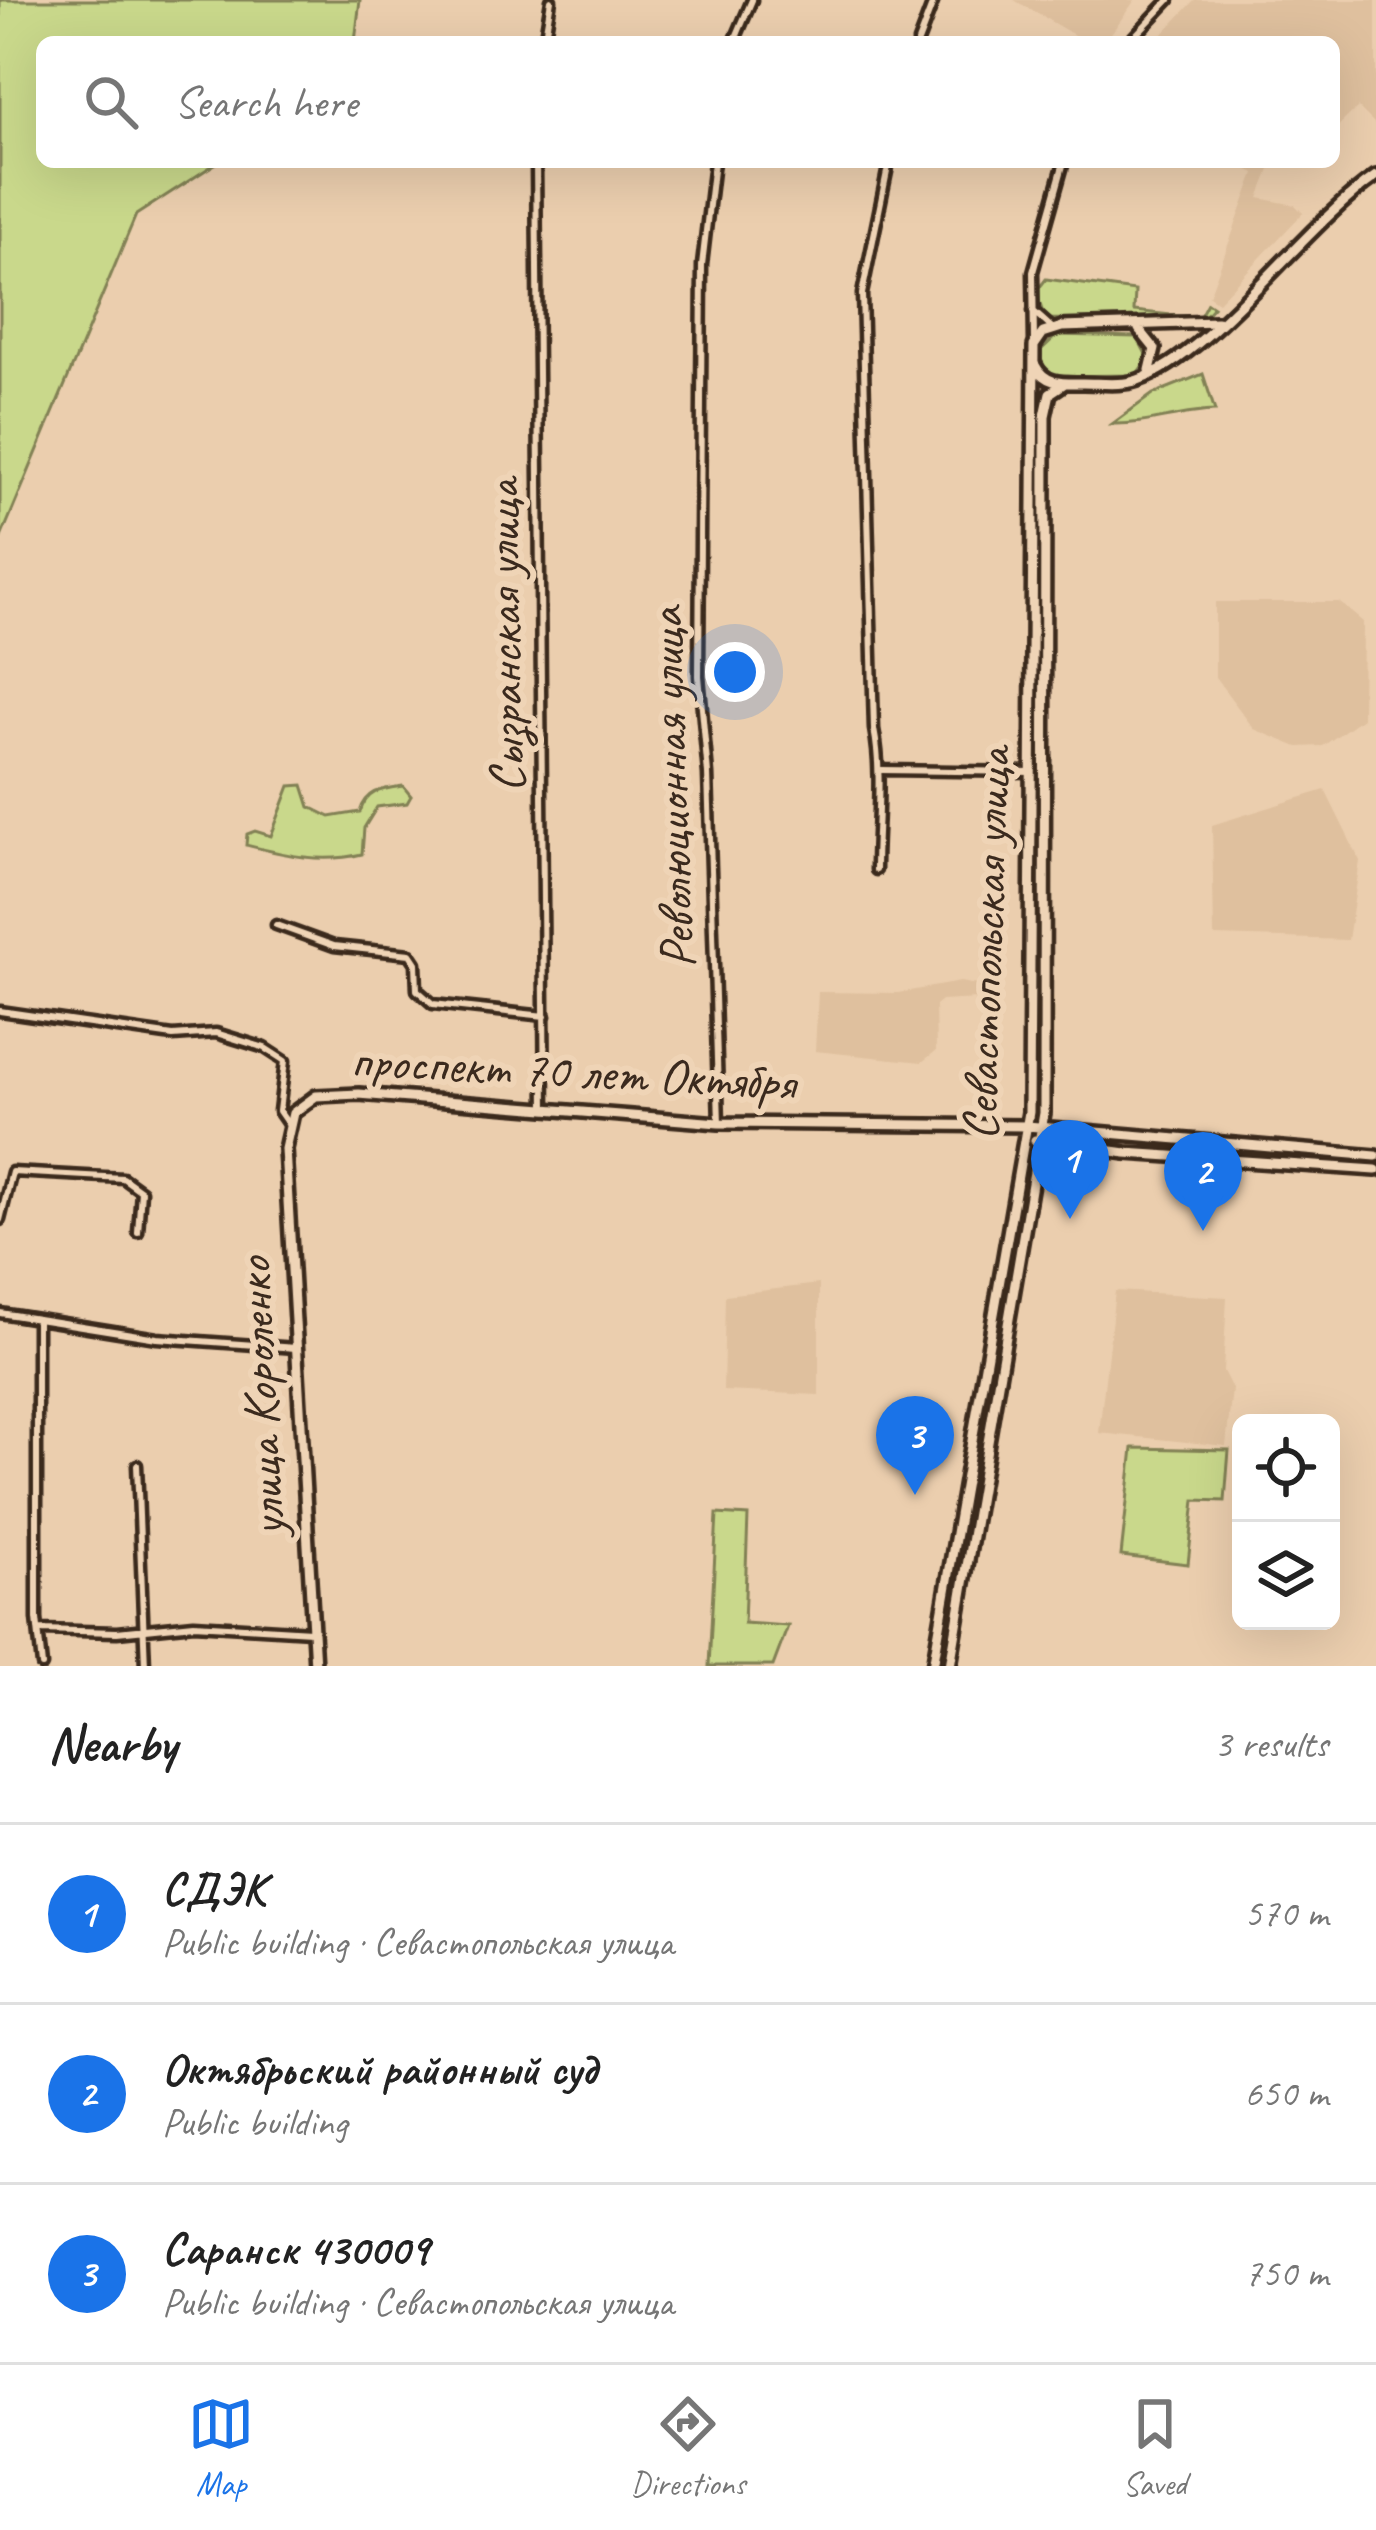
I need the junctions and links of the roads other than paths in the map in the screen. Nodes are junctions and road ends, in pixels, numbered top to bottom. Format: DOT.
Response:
graph roads {
  1 [pos="551,0"];
  2 [pos="752,0"];
  3 [pos="934,0"];
  4 [pos="1169,0"];
  5 [pos="545,36"];
  6 [pos="737,36"];
  7 [pos="920,36"];
  8 [pos="1136,36"];
  9 [pos="536,168"];
  10 [pos="713,168"];
  11 [pos="888,168"];
  12 [pos="1062,168"];
  13 [pos="1376,176"];
  14 [pos="1031,308"];
  15 [pos="1217,322"];
  16 [pos="1052,328"];
  17 [pos="1130,328"];
  18 [pos="1034,346"];
  19 [pos="1034,360"];
  20 [pos="1143,379"];
  21 [pos="1065,383"];
  22 [pos="882,770"];
  23 [pos="1030,772"];
  24 [pos="1045,772"];
  25 [pos="876,870"];
  26 [pos="276,925"];
  27 [pos="1030,941"];
  28 [pos="1045,941"];
  29 [pos="1046,981"];
  30 [pos="1030,982"];
  31 [pos="0,1011"];
  32 [pos="545,1016"];
  33 [pos="545,1110"];
  34 [pos="719,1123"];
  35 [pos="288,1124"];
  36 [pos="1026,1132"];
  37 [pos="1042,1134"];
  38 [pos="1243,1146"];
  39 [pos="1347,1154"];
  40 [pos="1376,1156"];
  41 [pos="1246,1161"];
  42 [pos="1346,1168"];
  43 [pos="1376,1170"];
  44 [pos="0,1220"];
  45 [pos="138,1232"];
  46 [pos="0,1313"];
  47 [pos="37,1319"];
  48 [pos="296,1348"];
  49 [pos="136,1465"];
  50 [pos="40,1630"];
  51 [pos="144,1631"];
  52 [pos="313,1631"];
  53 [pos="42,1666"];
  54 [pos="145,1666"];
  55 [pos="315,1666"];
  56 [pos="933,1666"];
  57 [pos="950,1666"];
  1 -- 5 [label="street"];
  2 -- 6 [label="street"];
  3 -- 7 [label="street"];
  4 -- 8 [label="street"];
  9 -- 32 [label="street, Сызранская улица"];
  10 -- 34 [label="street, Революционная улица"];
  11 -- 22 [label="street"];
  12 -- 14 [label="street"];
  13 -- 15 [label="street"];
  14 -- 16 [label="street"];
  14 -- 18 [label="street"];
  15 -- 17 [label="street"];
  15 -- 20 [label="street"];
  16 -- 17 [label="street"];
  16 -- 18 [label="street"];
  17 -- 20 [label="street"];
  18 -- 19 [label="street, Севастопольская улица"];
  19 -- 21 [label="street"];
  19 -- 23 [label="street, Севастопольская улица"];
  20 -- 21 [label="street"];
  21 -- 24 [label="street, Севастопольская улица"];
  22 -- 23 [label="street"];
  22 -- 25 [label="street"];
  23 -- 24 [label="street"];
  23 -- 27 [label="street, Севастопольская улица"];
  24 -- 28 [label="street, Севастопольская улица"];
  26 -- 32 [label="street"];
  27 -- 28 [label="street"];
  27 -- 30 [label="street, Севастопольская улица"];
  28 -- 29 [label="street, Севастопольская улица"];
  29 -- 30 [label="street"];
  29 -- 37 [label="street, Севастопольская улица"];
  30 -- 36 [label="street, Севастопольская улица"];
  31 -- 35 [label="street, проспект 70 лет Октября"];
  32 -- 33 [label="street, Сызранская улица"];
  33 -- 34 [label="street, проспект 70 лет Октября"];
  33 -- 35 [label="street, проспект 70 лет Октября"];
  34 -- 36 [label="street, проспект 70 лет Октября"];
  35 -- 48 [label="street, улица Короленко"];
  36 -- 37 [label="street, проспект 70 лет Октября"];
  36 -- 56 [label="street, Севастопольская улица"];
  37 -- 38 [label="street, проспект 70 лет Октября"];
  37 -- 41 [label="street, проспект 70 лет Октября"];
  37 -- 57 [label="street, Севастопольская улица"];
  38 -- 39 [label="street, проспект 70 лет Октября"];
  38 -- 41 [label="street"];
  39 -- 40 [label="street, проспект 70 лет Октября"];
  39 -- 42 [label="street"];
  41 -- 42 [label="street, проспект 70 лет Октября"];
  42 -- 43 [label="street, проспект 70 лет Октября"];
  44 -- 45 [label="street"];
  46 -- 47 [label="street"];
  47 -- 48 [label="street"];
  47 -- 50 [label="street"];
  48 -- 52 [label="street, улица Короленко"];
  49 -- 51 [label="street"];
  50 -- 51 [label="street"];
  50 -- 53 [label="street"];
  51 -- 52 [label="street"];
  51 -- 54 [label="street"];
  52 -- 55 [label="street, улица Короленко"];
}
